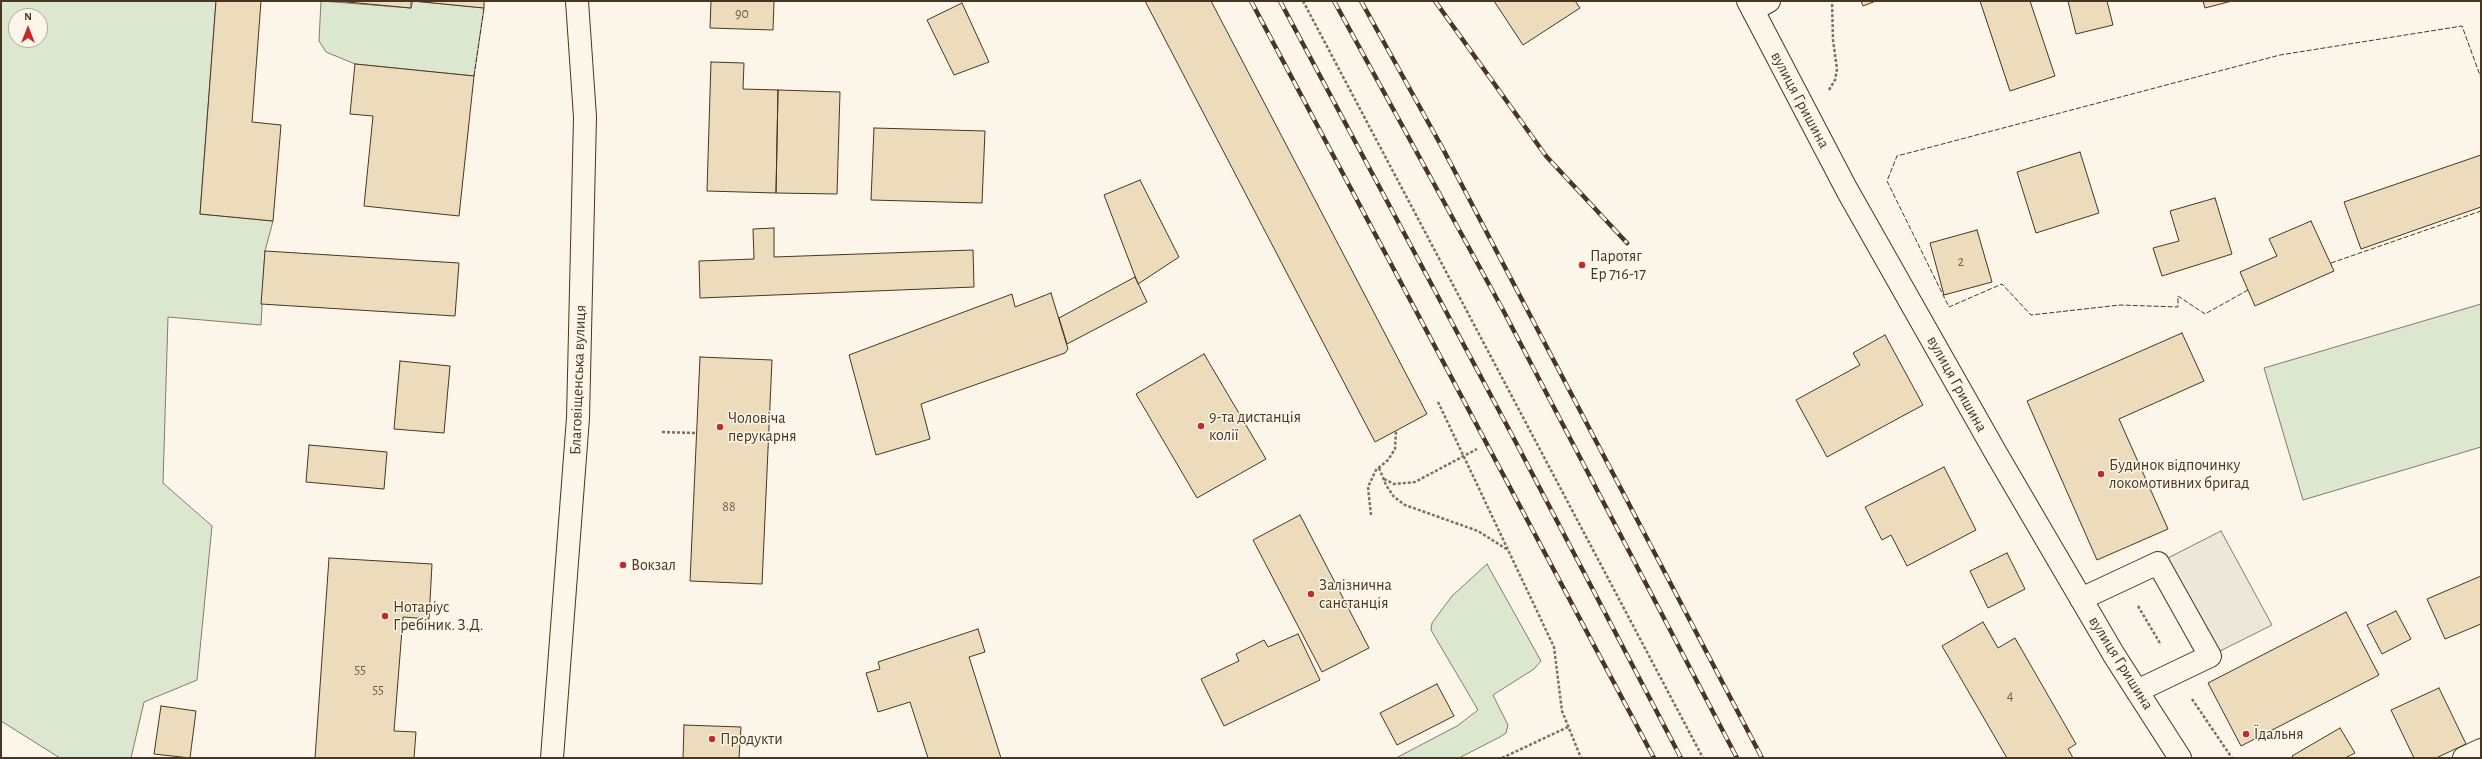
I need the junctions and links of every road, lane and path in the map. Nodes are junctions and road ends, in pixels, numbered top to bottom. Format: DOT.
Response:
graph roads {
  1 [pos="577,1"];
  2 [pos="1303,1"];
  3 [pos="1832,1"];
  4 [pos="1757,4"];
  5 [pos="1825,95"];
  6 [pos="1438,402"];
  7 [pos="1396,431"];
  8 [pos="662,432"];
  9 [pos="696,433"];
  10 [pos="1477,449"];
  11 [pos="1463,456"];
  12 [pos="1379,468"];
  13 [pos="1383,478"];
  14 [pos="1370,515"];
  15 [pos="1508,550"];
  16 [pos="2081,599"];
  17 [pos="2137,604"];
  18 [pos="2175,673"];
  19 [pos="2137,691"];
  20 [pos="1568,726"];
  21 [pos="2481,750"];
  22 [pos="552,758"];
  23 [pos="1502,758"];
  24 [pos="1581,758"];
  25 [pos="1703,758"];
  26 [pos="2180,758"];
  27 [pos="2232,758"];
  28 [pos="2464,758"];
  1 -- 22 [label="main road, Благовіщенська вулиця"];
  2 -- 25 [label="path"];
  3 -- 5 [label="path"];
  4 -- 16 [label="main road, вулиця Гришина"];
  6 -- 11 [label="path"];
  7 -- 12 [label="path"];
  8 -- 9 [label="path"];
  10 -- 11 [label="path"];
  11 -- 13 [label="path"];
  11 -- 15 [label="path"];
  12 -- 13 [label="path"];
  12 -- 14 [label="path"];
  13 -- 15 [label="path"];
  15 -- 20 [label="path"];
  16 -- 18 [label="main road"];
  16 -- 19 [label="main road, вулиця Гришина"];
  17 -- 18 [label="path"];
  18 -- 19 [label="main road"];
  18 -- 27 [label="path"];
  19 -- 26 [label="main road, вулиця Гришина"];
  20 -- 23 [label="path"];
  20 -- 24 [label="path"];
  21 -- 28 [label="main road"];
}
